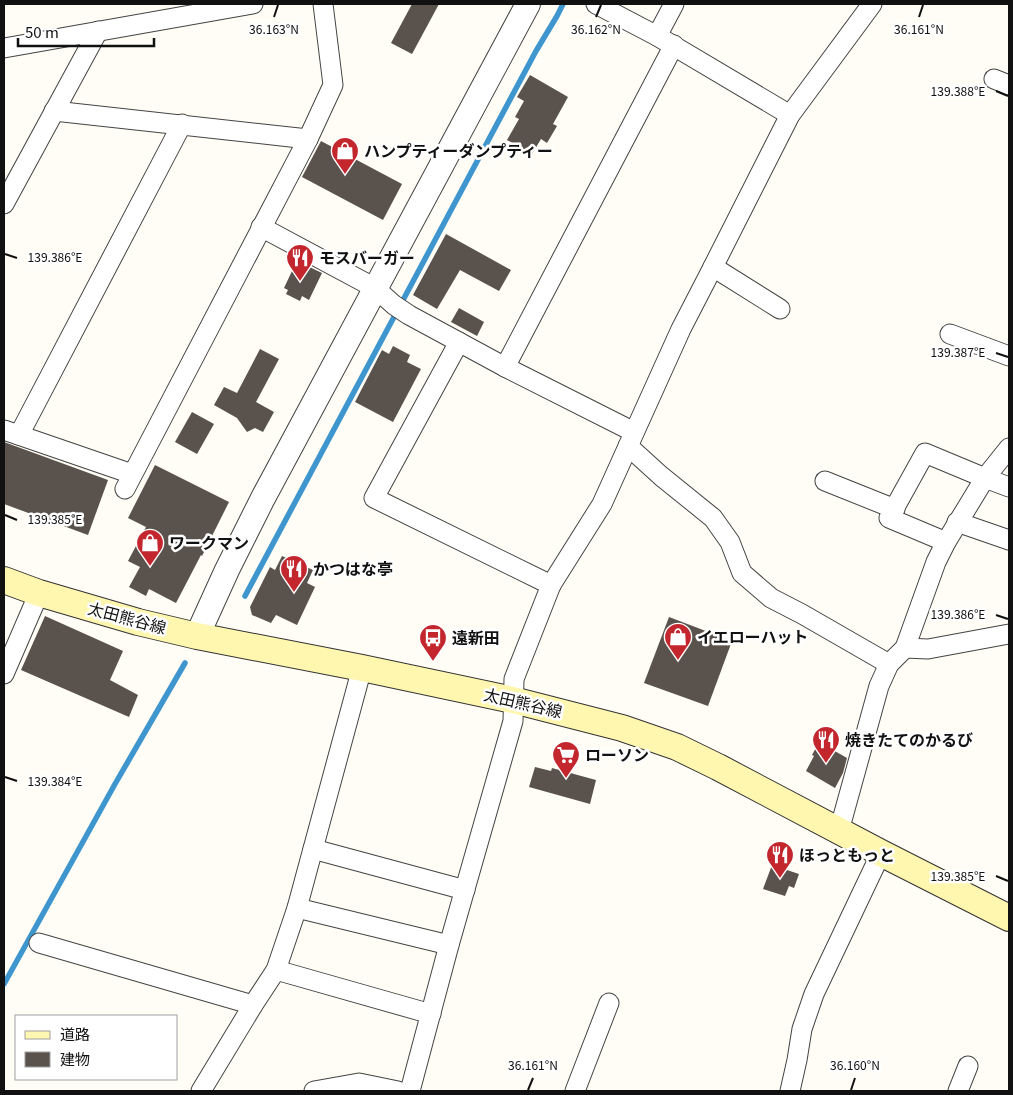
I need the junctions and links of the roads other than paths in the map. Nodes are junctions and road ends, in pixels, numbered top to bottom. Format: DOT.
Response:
graph roads {
  1 [pos="253,4"];
  2 [pos="323,4"];
  3 [pos="528,4"];
  4 [pos="596,4"];
  5 [pos="674,4"];
  6 [pos="872,4"];
  7 [pos="182,9"];
  8 [pos="98,31"];
  9 [pos="657,36"];
  10 [pos="674,45"];
  11 [pos="4,48"];
  12 [pos="54,111"];
  13 [pos="790,115"];
  14 [pos="182,124"];
  15 [pos="308,139"];
  16 [pos="4,204"];
  17 [pos="261,227"];
  18 [pos="713,268"];
  19 [pos="376,288"];
  20 [pos="780,309"];
  21 [pos="950,334"];
  22 [pos="459,342"];
  23 [pos="1009,356"];
  24 [pos="505,367"];
  25 [pos="11,433"];
  26 [pos="631,439"];
  27 [pos="1009,448"];
  28 [pos="985,478"];
  29 [pos="825,481"];
  30 [pos="1009,487"];
  31 [pos="895,509"];
  32 [pos="957,522"];
  33 [pos="1009,540"];
  34 [pos="946,542"];
  35 [pos="4,580"];
  36 [pos="551,585"];
  37 [pos="39,593"];
  38 [pos="1009,634"];
  39 [pos="197,636"];
  40 [pos="905,648"];
  41 [pos="889,664"];
  42 [pos="362,668"];
  43 [pos="4,674"];
  44 [pos="513,700"];
  45 [pos="839,831"];
  46 [pos="313,849"];
  47 [pos="880,853"];
  48 [pos="465,890"];
  49 [pos="297,908"];
  50 [pos="1009,918"];
  51 [pos="38,943"];
  52 [pos="449,945"];
  53 [pos="276,970"];
  54 [pos="609,1003"];
  55 [pos="253,1004"];
  56 [pos="431,1014"];
  57 [pos="968,1066"];
  58 [pos="201,1091"];
  59 [pos="314,1091"];
  60 [pos="398,1091"];
  61 [pos="410,1091"];
  62 [pos="575,1091"];
  63 [pos="790,1091"];
  64 [pos="958,1091"];
  1 -- 7 [label="street"];
  2 -- 15 [label="street"];
  3 -- 19 [label="street"];
  4 -- 9 [label="street"];
  5 -- 9 [label="street"];
  6 -- 13 [label="street"];
  7 -- 8 [label="street"];
  8 -- 11 [label="street"];
  8 -- 12 [label="street"];
  9 -- 10 [label="street"];
  10 -- 13 [label="street"];
  10 -- 24 [label="street"];
  12 -- 14 [label="street"];
  12 -- 16 [label="street"];
  13 -- 18 [label="street"];
  14 -- 15 [label="street"];
  14 -- 25 [label="street"];
  15 -- 17 [label="street"];
  17 -- 19 [label="street"];
  17 -- 25 [label="street"];
  18 -- 20 [label="street"];
  18 -- 26 [label="street"];
  19 -- 22 [label="street"];
  19 -- 39 [label="street"];
  21 -- 23 [label="street"];
  22 -- 24 [label="street"];
  22 -- 36 [label="street"];
  24 -- 26 [label="street"];
  26 -- 36 [label="street"];
  26 -- 41 [label="street"];
  27 -- 28 [label="street"];
  28 -- 30 [label="street"];
  28 -- 31 [label="street"];
  28 -- 32 [label="street"];
  29 -- 31 [label="street"];
  31 -- 34 [label="street"];
  32 -- 33 [label="street"];
  32 -- 34 [label="street"];
  34 -- 40 [label="street"];
  35 -- 37 [label="main road, 太田熊谷線"];
  36 -- 44 [label="street"];
  37 -- 39 [label="main road, 太田熊谷線"];
  37 -- 43 [label="street"];
  38 -- 40 [label="street"];
  39 -- 42 [label="main road, 太田熊谷線"];
  40 -- 41 [label="street"];
  41 -- 45 [label="street"];
  42 -- 44 [label="main road, 太田熊谷線"];
  42 -- 46 [label="street"];
  44 -- 45 [label="main road, 太田熊谷線"];
  44 -- 48 [label="street"];
  45 -- 47 [label="main road, 太田熊谷線"];
  46 -- 48 [label="street"];
  46 -- 49 [label="street"];
  47 -- 50 [label="main road, 太田熊谷線"];
  47 -- 63 [label="street"];
  48 -- 52 [label="street"];
  49 -- 52 [label="street"];
  49 -- 53 [label="street"];
  51 -- 55 [label="street"];
  52 -- 56 [label="street"];
  53 -- 55 [label="street"];
  53 -- 56 [label="street"];
  54 -- 62 [label="street"];
  55 -- 58 [label="street"];
  56 -- 61 [label="street"];
  57 -- 64 [label="street"];
  59 -- 60 [label="street"];
}
